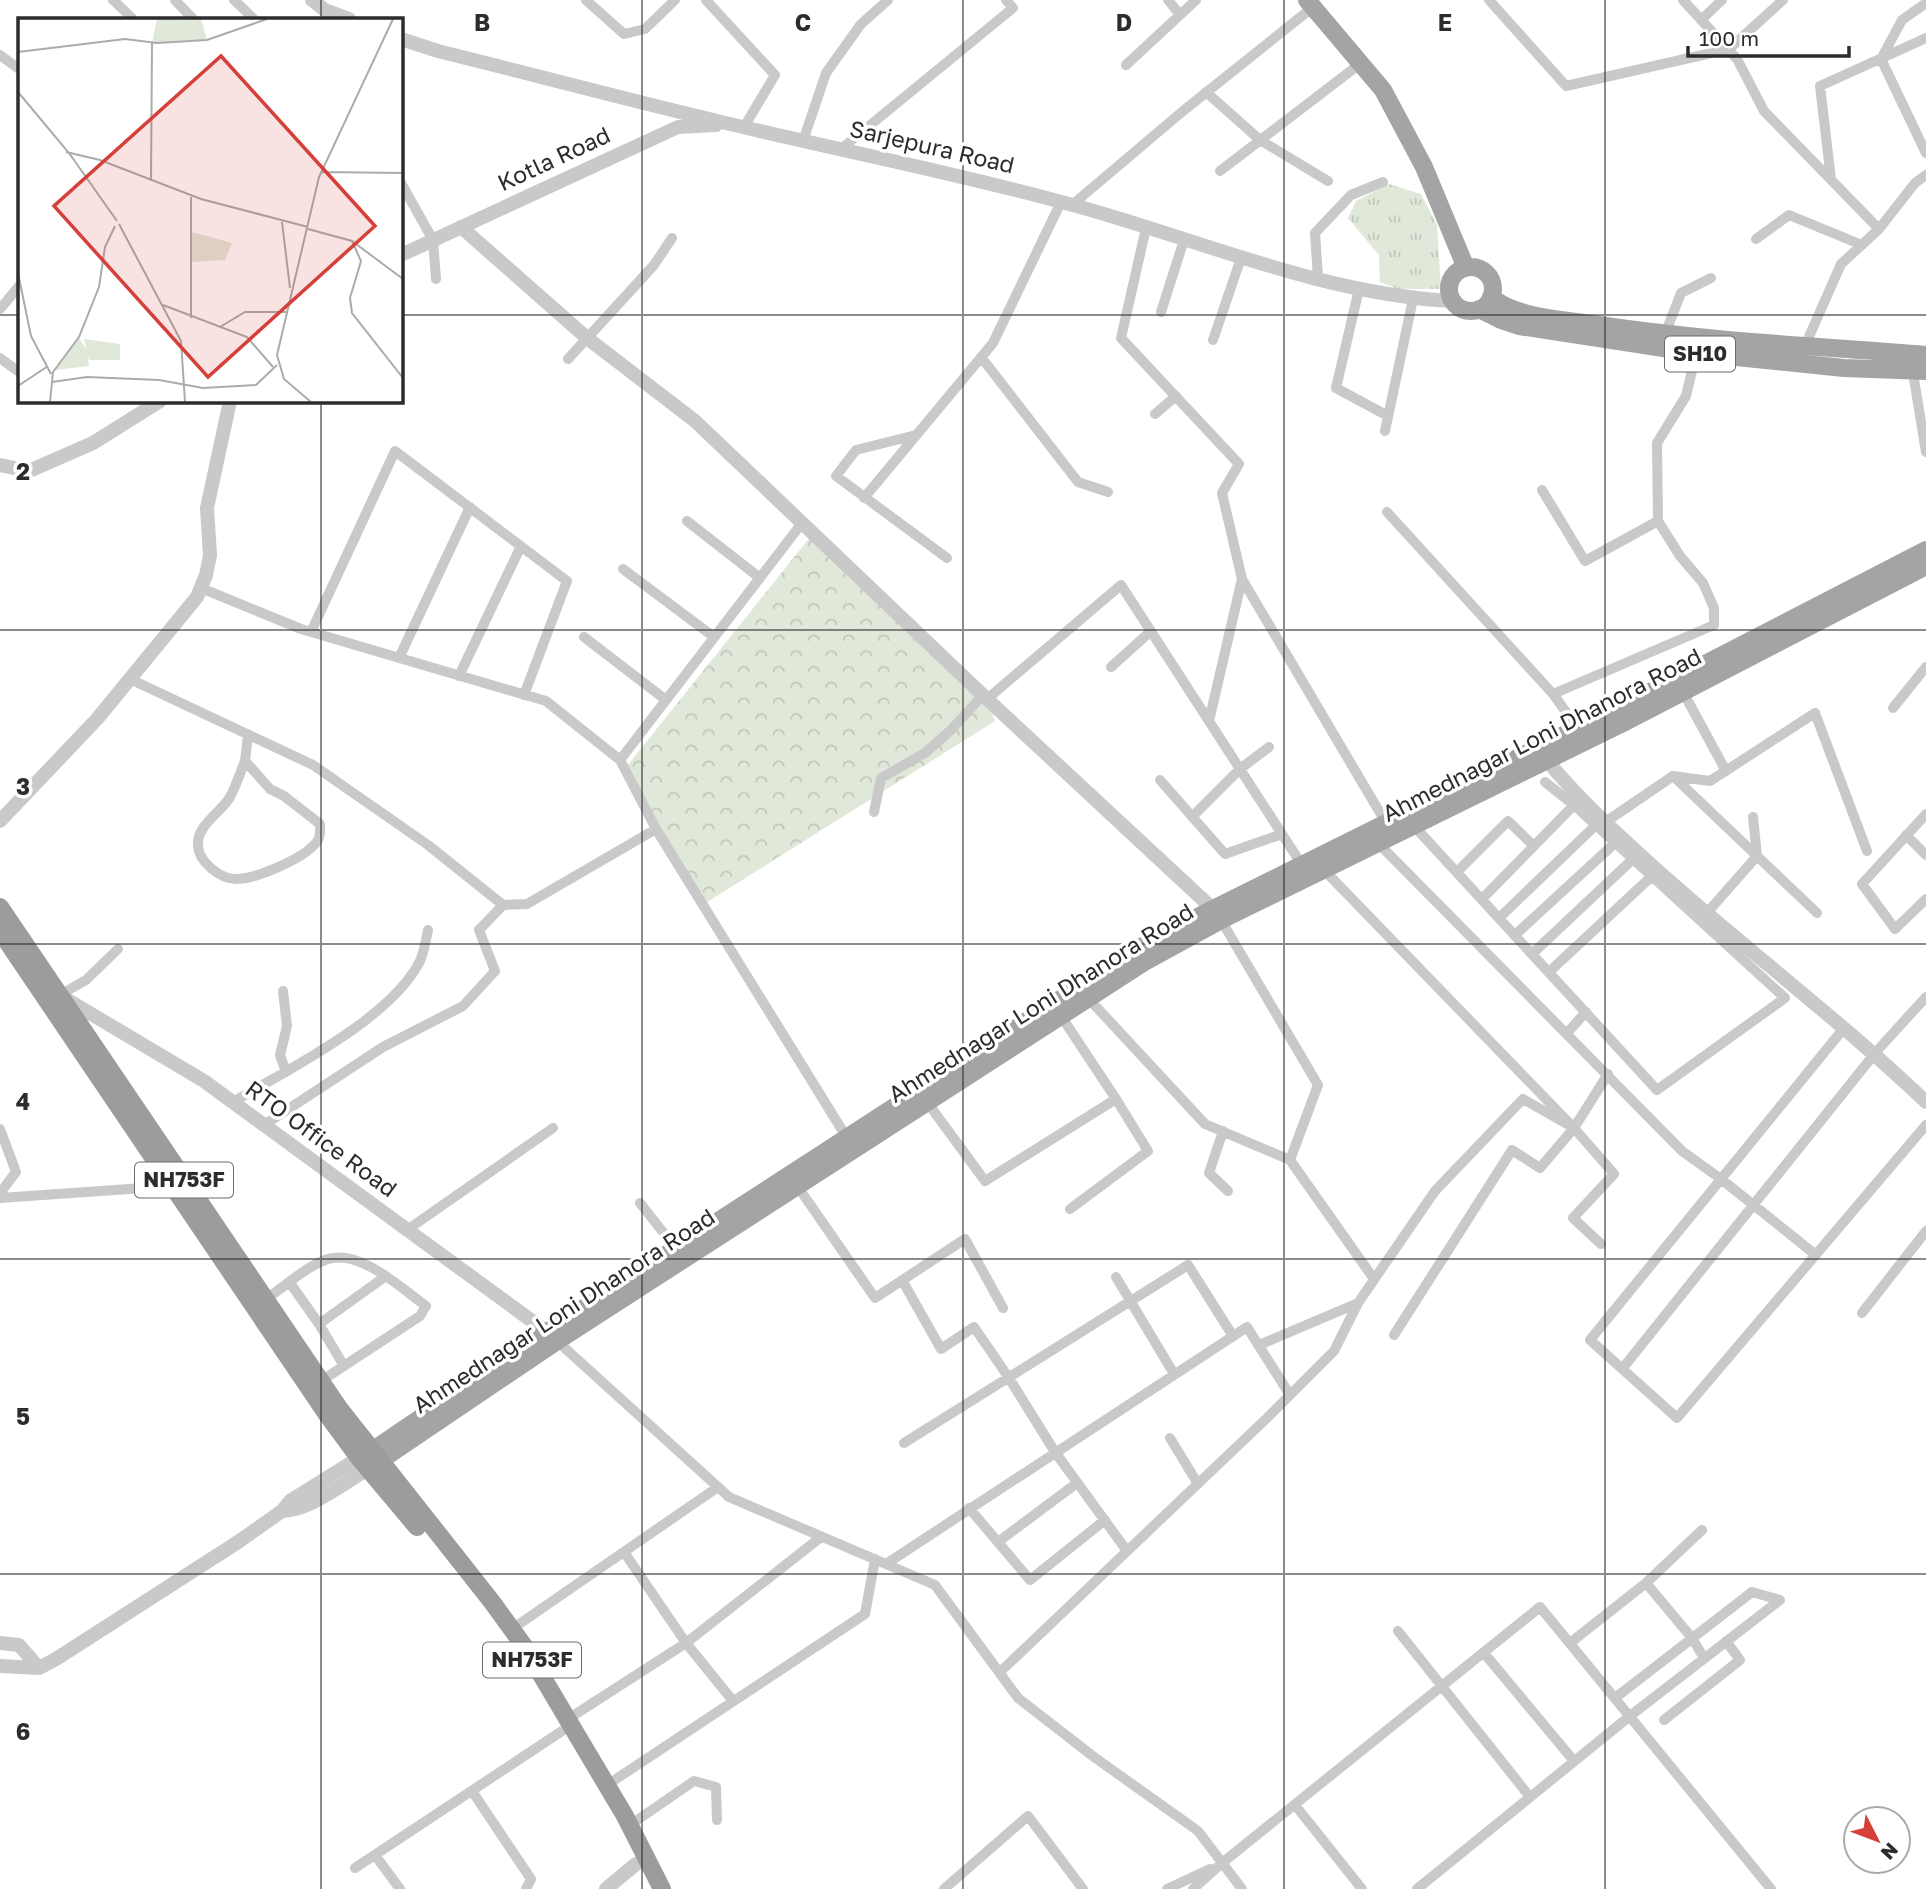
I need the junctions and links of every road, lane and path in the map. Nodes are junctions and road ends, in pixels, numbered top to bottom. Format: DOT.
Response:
graph roads {
  1 [pos="113,0"];
  2 [pos="175,0"];
  3 [pos="234,0"];
  4 [pos="312,0"];
  5 [pos="675,0"];
  6 [pos="706,0"];
  7 [pos="888,0"];
  8 [pos="1006,0"];
  9 [pos="1168,0"];
  10 [pos="1196,0"];
  11 [pos="1489,0"];
  12 [pos="1683,0"];
  13 [pos="1722,0"];
  14 [pos="593,2"];
  15 [pos="1777,2"];
  16 [pos="1926,3"];
  17 [pos="1310,4"];
  18 [pos="330,10"];
  19 [pos="1180,15"];
  20 [pos="132,18"];
  21 [pos="192,18"];
  22 [pos="253,18"];
  23 [pos="347,18"];
  24 [pos="1701,20"];
  25 [pos="402,38"];
  26 [pos="1926,38"];
  27 [pos="1729,49"];
  28 [pos="0,55"];
  29 [pos="1881,60"];
  30 [pos="1361,63"];
  31 [pos="1126,65"];
  32 [pos="18,68"];
  33 [pos="1206,92"];
  34 [pos="738,126"];
  35 [pos="803,141"];
  36 [pos="1259,141"];
  37 [pos="841,149"];
  38 [pos="1926,153"];
  39 [pos="1220,171"];
  40 [pos="1926,175"];
  41 [pos="1831,179"];
  42 [pos="1328,181"];
  43 [pos="1383,181"];
  44 [pos="402,185"];
  45 [pos="1067,203"];
  46 [pos="461,227"];
  47 [pos="1146,228"];
  48 [pos="1880,229"];
  49 [pos="672,238"];
  50 [pos="1756,239"];
  51 [pos="433,240"];
  52 [pos="1184,240"];
  53 [pos="1862,245"];
  54 [pos="402,255"];
  55 [pos="1241,258"];
  56 [pos="1466,268"];
  57 [pos="1318,278"];
  58 [pos="1711,278"];
  59 [pos="436,279"];
  60 [pos="18,287"];
  61 [pos="1359,289"];
  62 [pos="1413,299"];
  63 [pos="1452,301"];
  64 [pos="1485,303"];
  65 [pos="0,308"];
  66 [pos="1161,312"];
  67 [pos="1665,334"];
  68 [pos="587,338"];
  69 [pos="1213,340"];
  70 [pos="1698,345"];
  71 [pos="1804,348"];
  72 [pos="981,357"];
  73 [pos="0,358"];
  74 [pos="568,359"];
  75 [pos="1919,363"];
  76 [pos="18,371"];
  77 [pos="1176,396"];
  78 [pos="158,402"];
  79 [pos="230,402"];
  80 [pos="1155,414"];
  81 [pos="1388,416"];
  82 [pos="1385,431"];
  83 [pos="916,435"];
  84 [pos="1925,446"];
  85 [pos="0,465"];
  86 [pos="1542,490"];
  87 [pos="1108,492"];
  88 [pos="864,498"];
  89 [pos="470,507"];
  90 [pos="1387,512"];
  91 [pos="687,521"];
  92 [pos="1658,521"];
  93 [pos="802,523"];
  94 [pos="522,546"];
  95 [pos="1926,550"];
  96 [pos="947,558"];
  97 [pos="1926,566"];
  98 [pos="623,569"];
  99 [pos="760,578"];
  100 [pos="1242,579"];
  101 [pos="201,588"];
  102 [pos="1151,631"];
  103 [pos="311,632"];
  104 [pos="584,637"];
  105 [pos="715,637"];
  106 [pos="399,658"];
  107 [pos="1111,667"];
  108 [pos="1926,667"];
  109 [pos="459,676"];
  110 [pos="130,679"];
  111 [pos="1682,692"];
  112 [pos="1553,694"];
  113 [pos="524,695"];
  114 [pos="985,697"];
  115 [pos="666,700"];
  116 [pos="1893,708"];
  117 [pos="1209,721"];
  118 [pos="1577,727"];
  119 [pos="248,735"];
  120 [pos="1269,747"];
  121 [pos="1541,753"];
  122 [pos="620,760"];
  123 [pos="245,761"];
  124 [pos="1240,769"];
  125 [pos="1726,771"];
  126 [pos="1673,776"];
  127 [pos="1160,780"];
  128 [pos="1545,782"];
  129 [pos="1574,805"];
  130 [pos="874,812"];
  131 [pos="1926,814"];
  132 [pos="1192,817"];
  133 [pos="1753,817"];
  134 [pos="0,821"];
  135 [pos="1386,823"];
  136 [pos="1600,824"];
  137 [pos="1414,826"];
  138 [pos="656,830"];
  139 [pos="1282,834"];
  140 [pos="1906,835"];
  141 [pos="1615,843"];
  142 [pos="1380,844"];
  143 [pos="1534,846"];
  144 [pos="1867,851"];
  145 [pos="1926,855"];
  146 [pos="1757,856"];
  147 [pos="1633,859"];
  148 [pos="1302,865"];
  149 [pos="1325,871"];
  150 [pos="1457,872"];
  151 [pos="1652,876"];
  152 [pos="1482,899"];
  153 [pos="1926,899"];
  154 [pos="503,905"];
  155 [pos="0,907"];
  156 [pos="1217,914"];
  157 [pos="1706,914"];
  158 [pos="1817,914"];
  159 [pos="1499,918"];
  160 [pos="428,930"];
  161 [pos="0,931"];
  162 [pos="1515,935"];
  163 [pos="118,949"];
  164 [pos="1532,954"];
  165 [pos="1549,972"];
  166 [pos="283,991"];
  167 [pos="60,995"];
  168 [pos="1926,997"];
  169 [pos="1088,998"];
  170 [pos="1586,1012"];
  171 [pos="1060,1016"];
  172 [pos="1844,1028"];
  173 [pos="1567,1033"];
  174 [pos="1875,1053"];
  175 [pos="286,1072"];
  176 [pos="1608,1074"];
  177 [pos="1116,1099"];
  178 [pos="233,1102"];
  179 [pos="927,1102"];
  180 [pos="1926,1102"];
  181 [pos="264,1125"];
  182 [pos="1926,1125"];
  183 [pos="553,1128"];
  184 [pos="1574,1128"];
  185 [pos="0,1129"];
  186 [pos="1223,1131"];
  187 [pos="847,1138"];
  188 [pos="1290,1160"];
  189 [pos="1721,1179"];
  190 [pos="172,1186"];
  191 [pos="798,1187"];
  192 [pos="1228,1191"];
  193 [pos="0,1196"];
  194 [pos="640,1203"];
  195 [pos="1754,1204"];
  196 [pos="1070,1209"];
  197 [pos="407,1230"];
  198 [pos="1926,1231"];
  199 [pos="1601,1244"];
  200 [pos="677,1250"];
  201 [pos="1816,1255"];
  202 [pos="386,1276"];
  203 [pos="1116,1277"];
  204 [pos="1374,1279"];
  205 [pos="902,1280"];
  206 [pos="290,1283"];
  207 [pos="265,1300"];
  208 [pos="1130,1301"];
  209 [pos="1357,1303"];
  210 [pos="1003,1308"];
  211 [pos="1862,1313"];
  212 [pos="319,1324"];
  213 [pos="1394,1335"];
  214 [pos="1233,1336"];
  215 [pos="552,1337"];
  216 [pos="1259,1345"];
  217 [pos="344,1366"];
  218 [pos="1622,1369"];
  219 [pos="1174,1374"];
  220 [pos="1009,1378"];
  221 [pos="321,1381"];
  222 [pos="1290,1395"];
  223 [pos="1170,1438"];
  224 [pos="904,1443"];
  225 [pos="1055,1452"];
  226 [pos="370,1460"];
  227 [pos="1077,1483"];
  228 [pos="1198,1484"];
  229 [pos="718,1487"];
  230 [pos="969,1508"];
  231 [pos="1105,1520"];
  232 [pos="1702,1530"];
  233 [pos="821,1536"];
  234 [pos="998,1542"];
  235 [pos="624,1552"];
  236 [pos="1127,1552"];
  237 [pos="881,1562"];
  238 [pos="1646,1583"];
  239 [pos="512,1629"];
  240 [pos="1398,1631"];
  241 [pos="1692,1638"];
  242 [pos="1726,1642"];
  243 [pos="0,1643"];
  244 [pos="686,1643"];
  245 [pos="1570,1643"];
  246 [pos="1484,1653"];
  247 [pos="1704,1658"];
  248 [pos="0,1667"];
  249 [pos="39,1668"];
  250 [pos="1000,1672"];
  251 [pos="1686,1672"];
  252 [pos="1441,1687"];
  253 [pos="1702,1690"];
  254 [pos="1615,1698"];
  255 [pos="733,1702"];
  256 [pos="1630,1716"];
  257 [pos="1664,1720"];
  258 [pos="565,1725"];
  259 [pos="1574,1761"];
  260 [pos="607,1785"];
  261 [pos="472,1791"];
  262 [pos="1530,1797"];
  263 [pos="1295,1805"];
  264 [pos="717,1820"];
  265 [pos="630,1825"];
  266 [pos="375,1855"];
  267 [pos="1222,1863"];
  268 [pos="636,1864"];
  269 [pos="355,1868"];
  270 [pos="400,1889"];
  271 [pos="526,1889"];
  272 [pos="606,1889"];
  273 [pos="649,1889"];
  274 [pos="662,1889"];
  275 [pos="944,1889"];
  276 [pos="1083,1889"];
  277 [pos="1167,1889"];
  278 [pos="1193,1889"];
  279 [pos="1242,1889"];
  280 [pos="1362,1889"];
  281 [pos="1417,1889"];
  282 [pos="1771,1889"];
  1 -- 20 [label="street"];
  2 -- 21 [label="street"];
  3 -- 22 [label="street"];
  4 -- 18 [label="street"];
  5 -- 14 [label="street"];
  6 -- 34 [label="street"];
  7 -- 35 [label="street"];
  8 -- 37 [label="street"];
  9 -- 19 [label="street"];
  10 -- 19 [label="street"];
  11 -- 27 [label="street"];
  12 -- 24 [label="street"];
  13 -- 24 [label="street"];
  15 -- 27 [label="street"];
  16 -- 29 [label="street"];
  17 -- 30 [label="main road"];
  17 -- 33 [label="street"];
  18 -- 23 [label="street"];
  19 -- 31 [label="street"];
  24 -- 27 [label="street"];
  25 -- 34 [label="street, Sarjepura Road"];
  26 -- 29 [label="street"];
  27 -- 41 [label="street"];
  28 -- 32 [label="street"];
  29 -- 38 [label="street"];
  29 -- 41 [label="street"];
  30 -- 36 [label="street"];
  30 -- 56 [label="main road"];
  33 -- 36 [label="street"];
  33 -- 45 [label="street"];
  34 -- 35 [label="street, Sarjepura Road"];
  34 -- 46 [label="street, Kotla Road"];
  35 -- 37 [label="street, Sarjepura Road"];
  36 -- 39 [label="street"];
  36 -- 42 [label="street"];
  37 -- 45 [label="street, Sarjepura Road"];
  40 -- 48 [label="street"];
  41 -- 48 [label="street"];
  43 -- 57 [label="street"];
  44 -- 51 [label="street"];
  45 -- 47 [label="street, Sarjepura Road"];
  45 -- 72 [label="street"];
  46 -- 51 [label="street, Kotla Road"];
  46 -- 68 [label="street"];
  47 -- 52 [label="street, Sarjepura Road"];
  47 -- 77 [label="street"];
  48 -- 53 [label="street"];
  49 -- 68 [label="street"];
  50 -- 53 [label="street"];
  51 -- 54 [label="street, Kotla Road"];
  51 -- 59 [label="street"];
  52 -- 55 [label="street, Sarjepura Road"];
  52 -- 66 [label="street"];
  53 -- 71 [label="street"];
  55 -- 57 [label="street, Sarjepura Road"];
  55 -- 69 [label="street"];
  56 -- 63 [label="main road"];
  56 -- 64 [label="main road"];
  57 -- 61 [label="street, Sarjepura Road"];
  58 -- 67 [label="street"];
  60 -- 65 [label="street"];
  61 -- 62 [label="street, Sarjepura Road"];
  61 -- 81 [label="street"];
  62 -- 63 [label="street, Sarjepura Road"];
  62 -- 81 [label="street"];
  63 -- 64 [label="main road"];
  64 -- 67 [label="main road, SH10"];
  64 -- 70 [label="main road, SH10"];
  67 -- 70 [label="main road, SH10"];
  68 -- 74 [label="street"];
  68 -- 93 [label="street"];
  70 -- 71 [label="main road, SH10"];
  70 -- 75 [label="main road, SH10"];
  70 -- 92 [label="street"];
  71 -- 75 [label="main road, SH10"];
  72 -- 83 [label="street"];
  72 -- 87 [label="street"];
  73 -- 76 [label="street"];
  75 -- 84 [label="street"];
  77 -- 80 [label="street"];
  77 -- 100 [label="street"];
  78 -- 85 [label="street"];
  79 -- 101 [label="street"];
  81 -- 82 [label="street"];
  83 -- 88 [label="street"];
  83 -- 88 [label="street"];
  86 -- 92 [label="street"];
  88 -- 96 [label="street"];
  89 -- 94 [label="street"];
  89 -- 103 [label="street"];
  89 -- 106 [label="street"];
  90 -- 112 [label="street"];
  91 -- 99 [label="street"];
  92 -- 112 [label="street"];
  93 -- 99 [label="street"];
  93 -- 114 [label="street"];
  94 -- 109 [label="street"];
  94 -- 113 [label="street"];
  95 -- 118 [label="main road, Ahmednagar Loni Dhanora Road"];
  97 -- 111 [label="main road, Ahmednagar Loni Dhanora Road"];
  98 -- 105 [label="street"];
  99 -- 105 [label="street"];
  100 -- 117 [label="street"];
  100 -- 135 [label="street"];
  101 -- 103 [label="street"];
  101 -- 110 [label="street"];
  102 -- 107 [label="street"];
  102 -- 114 [label="street"];
  102 -- 117 [label="street"];
  103 -- 106 [label="street"];
  104 -- 115 [label="street"];
  105 -- 115 [label="street"];
  106 -- 109 [label="street"];
  108 -- 116 [label="street"];
  109 -- 113 [label="street"];
  110 -- 119 [label="street"];
  110 -- 134 [label="street"];
  111 -- 121 [label="main road, Ahmednagar Loni Dhanora Road"];
  111 -- 125 [label="street"];
  112 -- 118 [label="street"];
  113 -- 122 [label="street"];
  114 -- 130 [label="street"];
  114 -- 156 [label="street"];
  115 -- 122 [label="street"];
  117 -- 124 [label="street"];
  118 -- 121 [label="main road, Ahmednagar Loni Dhanora Road"];
  119 -- 123 [label="street"];
  119 -- 154 [label="street"];
  120 -- 124 [label="street"];
  121 -- 135 [label="main road, Ahmednagar Loni Dhanora Road"];
  121 -- 136 [label="street"];
  121 -- 137 [label="main road, Ahmednagar Loni Dhanora Road"];
  122 -- 138 [label="street"];
  123 -- 123 [label="street"];
  124 -- 132 [label="street"];
  124 -- 139 [label="street"];
  125 -- 126 [label="street"];
  125 -- 144 [label="street"];
  126 -- 136 [label="street"];
  126 -- 146 [label="street"];
  127 -- 132 [label="street"];
  128 -- 129 [label="street"];
  129 -- 136 [label="street"];
  129 -- 143 [label="street"];
  131 -- 140 [label="street"];
  132 -- 139 [label="street"];
  133 -- 146 [label="street"];
  135 -- 148 [label="main road, Ahmednagar Loni Dhanora Road"];
  136 -- 141 [label="street"];
  136 -- 157 [label="street"];
  136 -- 159 [label="street"];
  137 -- 142 [label="main road, Ahmednagar Loni Dhanora Road"];
  137 -- 150 [label="street"];
  138 -- 154 [label="street"];
  138 -- 187 [label="street"];
  139 -- 148 [label="street"];
  140 -- 145 [label="street"];
  140 -- 153 [label="street"];
  141 -- 147 [label="street"];
  141 -- 162 [label="street"];
  142 -- 149 [label="main road, Ahmednagar Loni Dhanora Road"];
  142 -- 173 [label="street"];
  143 -- 150 [label="street"];
  143 -- 152 [label="street"];
  146 -- 157 [label="street"];
  146 -- 158 [label="street"];
  147 -- 151 [label="street"];
  147 -- 164 [label="street"];
  148 -- 156 [label="main road, Ahmednagar Loni Dhanora Road"];
  149 -- 156 [label="main road, Ahmednagar Loni Dhanora Road"];
  149 -- 184 [label="street"];
  150 -- 152 [label="street"];
  151 -- 165 [label="street"];
  151 -- 170 [label="street"];
  152 -- 159 [label="street"];
  154 -- 181 [label="street"];
  155 -- 167 [label="highway, NH753F"];
  156 -- 169 [label="main road, Ahmednagar Loni Dhanora Road"];
  156 -- 187 [label="main road, Ahmednagar Loni Dhanora Road"];
  156 -- 188 [label="street"];
  157 -- 172 [label="street"];
  159 -- 162 [label="street"];
  160 -- 175 [label="street"];
  161 -- 190 [label="highway, NH753F"];
  162 -- 164 [label="street"];
  163 -- 167 [label="street"];
  164 -- 165 [label="street"];
  165 -- 170 [label="street"];
  166 -- 175 [label="street"];
  167 -- 178 [label="street, RTO Office Road"];
  167 -- 207 [label="highway, NH753F"];
  168 -- 174 [label="street"];
  169 -- 171 [label="main road, Ahmednagar Loni Dhanora Road"];
  169 -- 186 [label="street"];
  170 -- 173 [label="street"];
  171 -- 177 [label="street"];
  171 -- 179 [label="main road, Ahmednagar Loni Dhanora Road"];
  172 -- 174 [label="street"];
  172 -- 189 [label="street"];
  173 -- 176 [label="street"];
  174 -- 180 [label="street"];
  174 -- 195 [label="street"];
  175 -- 178 [label="street"];
  176 -- 184 [label="street"];
  176 -- 189 [label="street"];
  177 -- 179 [label="street"];
  177 -- 196 [label="street"];
  178 -- 181 [label="street, RTO Office Road"];
  179 -- 191 [label="main road, Ahmednagar Loni Dhanora Road"];
  181 -- 197 [label="street, RTO Office Road"];
  182 -- 201 [label="street"];
  183 -- 197 [label="street"];
  184 -- 199 [label="street"];
  184 -- 204 [label="street"];
  184 -- 213 [label="street"];
  185 -- 193 [label="street"];
  186 -- 188 [label="street"];
  186 -- 192 [label="street"];
  187 -- 200 [label="main road, Ahmednagar Loni Dhanora Road"];
  188 -- 204 [label="street"];
  189 -- 195 [label="street"];
  189 -- 218 [label="street"];
  190 -- 193 [label="street"];
  190 -- 226 [label="highway, NH753F"];
  191 -- 205 [label="street"];
  191 -- 215 [label="main road, Ahmednagar Loni Dhanora Road"];
  194 -- 200 [label="street"];
  195 -- 201 [label="street"];
  195 -- 218 [label="street"];
  197 -- 215 [label="street, RTO Office Road"];
  198 -- 211 [label="street"];
  200 -- 215 [label="main road, Ahmednagar Loni Dhanora Road"];
  201 -- 218 [label="street"];
  202 -- 206 [label="street"];
  202 -- 212 [label="street"];
  202 -- 217 [label="street"];
  203 -- 208 [label="street"];
  204 -- 209 [label="street"];
  205 -- 210 [label="street"];
  205 -- 220 [label="street"];
  206 -- 207 [label="street"];
  206 -- 212 [label="street"];
  207 -- 221 [label="highway, NH753F"];
  208 -- 214 [label="street"];
  208 -- 219 [label="street"];
  208 -- 220 [label="street"];
  209 -- 216 [label="street"];
  209 -- 222 [label="street"];
  212 -- 217 [label="street"];
  214 -- 216 [label="street"];
  214 -- 219 [label="street"];
  215 -- 226 [label="main road, Ahmednagar Loni Dhanora Road"];
  215 -- 229 [label="street"];
  216 -- 222 [label="street"];
  217 -- 221 [label="street"];
  219 -- 225 [label="street"];
  220 -- 224 [label="street"];
  220 -- 225 [label="street"];
  221 -- 226 [label="highway, NH753F"];
  222 -- 228 [label="street"];
  223 -- 228 [label="street"];
  225 -- 227 [label="street"];
  225 -- 230 [label="street"];
  226 -- 239 [label="highway, NH753F"];
  226 -- 249 [label="street"];
  226 -- 258 [label="highway, NH753F"];
  227 -- 231 [label="street"];
  227 -- 234 [label="street"];
  228 -- 236 [label="street"];
  229 -- 233 [label="street"];
  229 -- 235 [label="street"];
  230 -- 234 [label="street"];
  230 -- 237 [label="street"];
  231 -- 234 [label="street"];
  231 -- 236 [label="street"];
  232 -- 238 [label="street"];
  233 -- 237 [label="street"];
  233 -- 244 [label="street"];
  235 -- 239 [label="street"];
  235 -- 244 [label="street"];
  236 -- 250 [label="street"];
  237 -- 250 [label="street"];
  237 -- 255 [label="street"];
  238 -- 241 [label="street"];
  238 -- 245 [label="street"];
  239 -- 258 [label="highway, NH753F"];
  240 -- 252 [label="street"];
  241 -- 242 [label="street"];
  241 -- 247 [label="street"];
  241 -- 254 [label="street"];
  242 -- 247 [label="street"];
  242 -- 253 [label="street"];
  243 -- 249 [label="street"];
  244 -- 255 [label="street"];
  244 -- 258 [label="street"];
  245 -- 246 [label="street"];
  245 -- 254 [label="street"];
  246 -- 252 [label="street"];
  246 -- 259 [label="street"];
  247 -- 251 [label="street"];
  248 -- 249 [label="street"];
  250 -- 267 [label="street"];
  251 -- 253 [label="street"];
  251 -- 256 [label="street"];
  252 -- 262 [label="street"];
  252 -- 263 [label="street"];
  253 -- 257 [label="street"];
  254 -- 256 [label="street"];
  255 -- 260 [label="street"];
  256 -- 259 [label="street"];
  256 -- 282 [label="street"];
  258 -- 260 [label="highway, NH753F"];
  258 -- 261 [label="street"];
  258 -- 268 [label="highway, NH753F"];
  259 -- 262 [label="street"];
  260 -- 265 [label="highway, NH753F"];
  261 -- 266 [label="street"];
  261 -- 271 [label="street"];
  262 -- 281 [label="street"];
  263 -- 267 [label="street"];
  263 -- 280 [label="street"];
  264 -- 265 [label="street"];
  265 -- 274 [label="highway, NH753F"];
  266 -- 269 [label="street"];
  266 -- 270 [label="street"];
  267 -- 277 [label="street"];
  267 -- 278 [label="street"];
  267 -- 279 [label="street"];
  268 -- 272 [label="street"];
  268 -- 273 [label="highway, NH753F"];
  275 -- 276 [label="street"];
}
